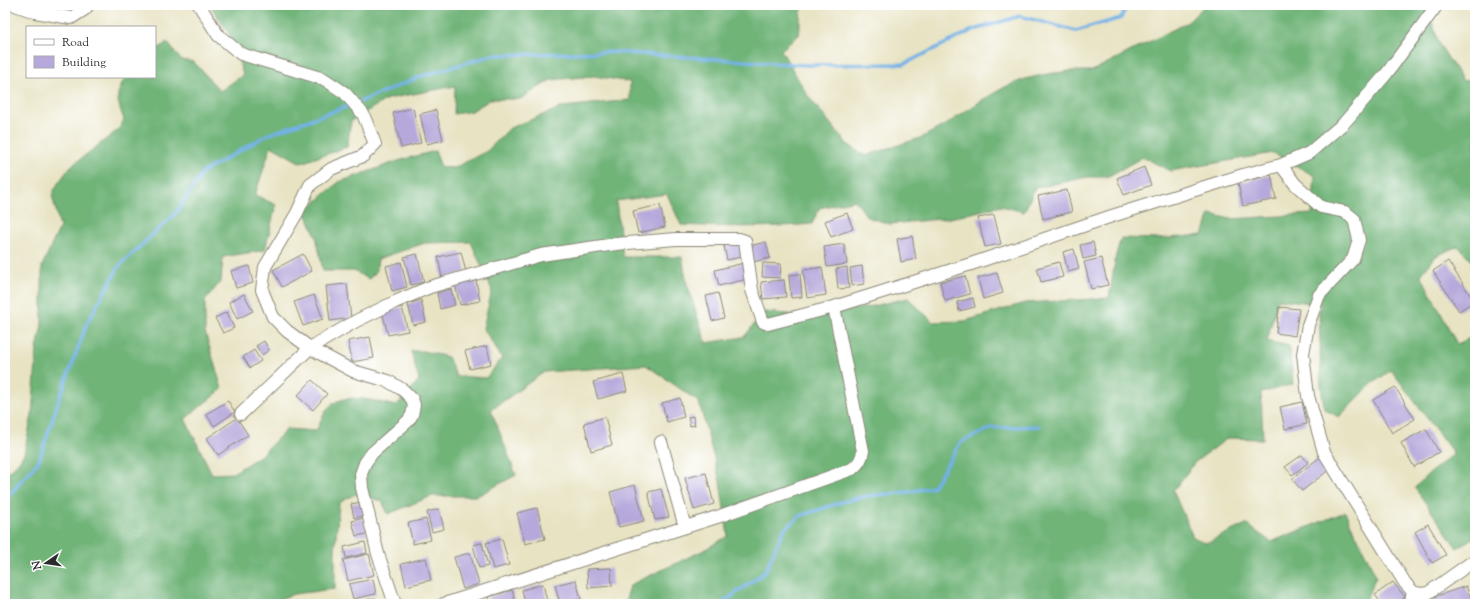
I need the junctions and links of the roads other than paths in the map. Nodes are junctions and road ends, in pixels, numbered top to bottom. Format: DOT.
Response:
graph roads {
  1 [pos="15,5"];
  2 [pos="88,5"];
  3 [pos="199,5"];
  4 [pos="1436,5"];
  5 [pos="1281,165"];
  6 [pos="834,307"];
  7 [pos="310,348"];
  8 [pos="241,414"];
  9 [pos="661,442"];
  10 [pos="685,527"];
  11 [pos="1475,560"];
  12 [pos="1413,592"];
  13 [pos="395,604"];
  14 [pos="444,604"];
  15 [pos="1410,604"];
  1 -- 2 [label="street"];
  3 -- 7 [label="street"];
  4 -- 5 [label="street"];
  5 -- 6 [label="street"];
  5 -- 12 [label="street"];
  6 -- 7 [label="street"];
  6 -- 10 [label="street"];
  7 -- 8 [label="street"];
  7 -- 13 [label="street"];
  9 -- 10 [label="street"];
  10 -- 14 [label="street"];
  11 -- 12 [label="street"];
  12 -- 15 [label="street"];
}
